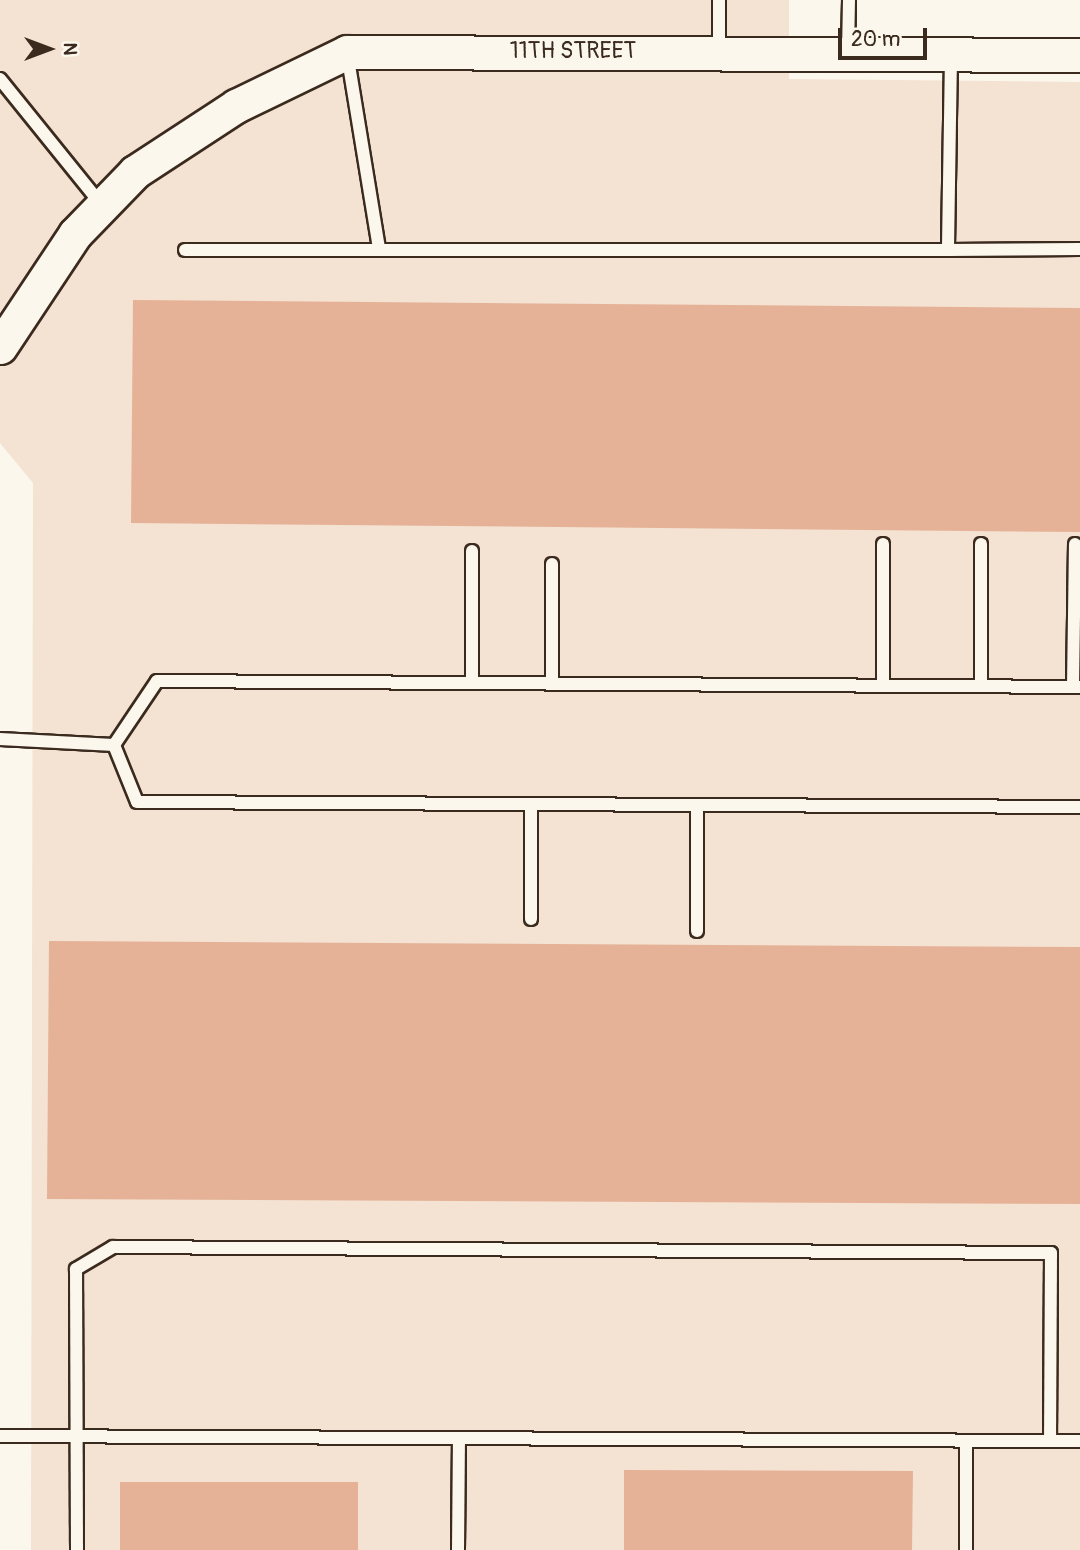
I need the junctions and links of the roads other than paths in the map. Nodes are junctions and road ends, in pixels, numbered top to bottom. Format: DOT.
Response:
graph roads {
  1 [pos="719,0"];
  2 [pos="849,0"];
  3 [pos="347,52"];
  4 [pos="719,52"];
  5 [pos="848,54"];
  6 [pos="1080,55"];
  7 [pos="951,56"];
  8 [pos="0,79"];
  9 [pos="106,202"];
  10 [pos="1080,248"];
  11 [pos="379,249"];
  12 [pos="185,250"];
  13 [pos="948,250"];
  14 [pos="0,347"];
  15 [pos="883,544"];
  16 [pos="981,544"];
  17 [pos="1075,544"];
  18 [pos="471,551"];
  19 [pos="552,564"];
  20 [pos="472,682"];
  21 [pos="552,683"];
  22 [pos="883,685"];
  23 [pos="981,686"];
  24 [pos="1077,687"];
  25 [pos="0,739"];
  26 [pos="114,745"];
  27 [pos="531,804"];
  28 [pos="697,805"];
  29 [pos="1080,807"];
  30 [pos="531,919"];
  31 [pos="697,931"];
  32 [pos="0,1436"];
  33 [pos="76,1439"];
  34 [pos="458,1439"];
  35 [pos="1051,1441"];
  36 [pos="1080,1441"];
  37 [pos="966,1442"];
  38 [pos="77,1550"];
  39 [pos="458,1550"];
  40 [pos="966,1550"];
  1 -- 4 [label="lane"];
  2 -- 5 [label="lane"];
  3 -- 4 [label="street, 11TH STREET"];
  3 -- 9 [label="street, 11TH STREET"];
  3 -- 11 [label="lane"];
  4 -- 5 [label="street, 11TH STREET"];
  5 -- 7 [label="street, 11TH STREET"];
  6 -- 7 [label="street, 11TH STREET"];
  7 -- 13 [label="lane"];
  8 -- 9 [label="lane"];
  9 -- 14 [label="street, 11TH STREET"];
  10 -- 13 [label="lane"];
  11 -- 12 [label="lane"];
  11 -- 13 [label="lane"];
  15 -- 22 [label="lane"];
  16 -- 23 [label="lane"];
  17 -- 24 [label="lane"];
  18 -- 20 [label="lane"];
  19 -- 21 [label="lane"];
  20 -- 21 [label="lane"];
  20 -- 26 [label="lane"];
  21 -- 22 [label="lane"];
  22 -- 23 [label="lane"];
  23 -- 24 [label="lane"];
  25 -- 26 [label="lane"];
  26 -- 27 [label="lane"];
  27 -- 28 [label="lane"];
  27 -- 30 [label="lane"];
  28 -- 29 [label="lane"];
  28 -- 31 [label="lane"];
  32 -- 33 [label="lane"];
  33 -- 34 [label="lane"];
  33 -- 35 [label="lane"];
  33 -- 38 [label="lane"];
  34 -- 37 [label="lane"];
  34 -- 39 [label="lane"];
  35 -- 36 [label="lane"];
  35 -- 37 [label="lane"];
  37 -- 40 [label="lane"];
}
